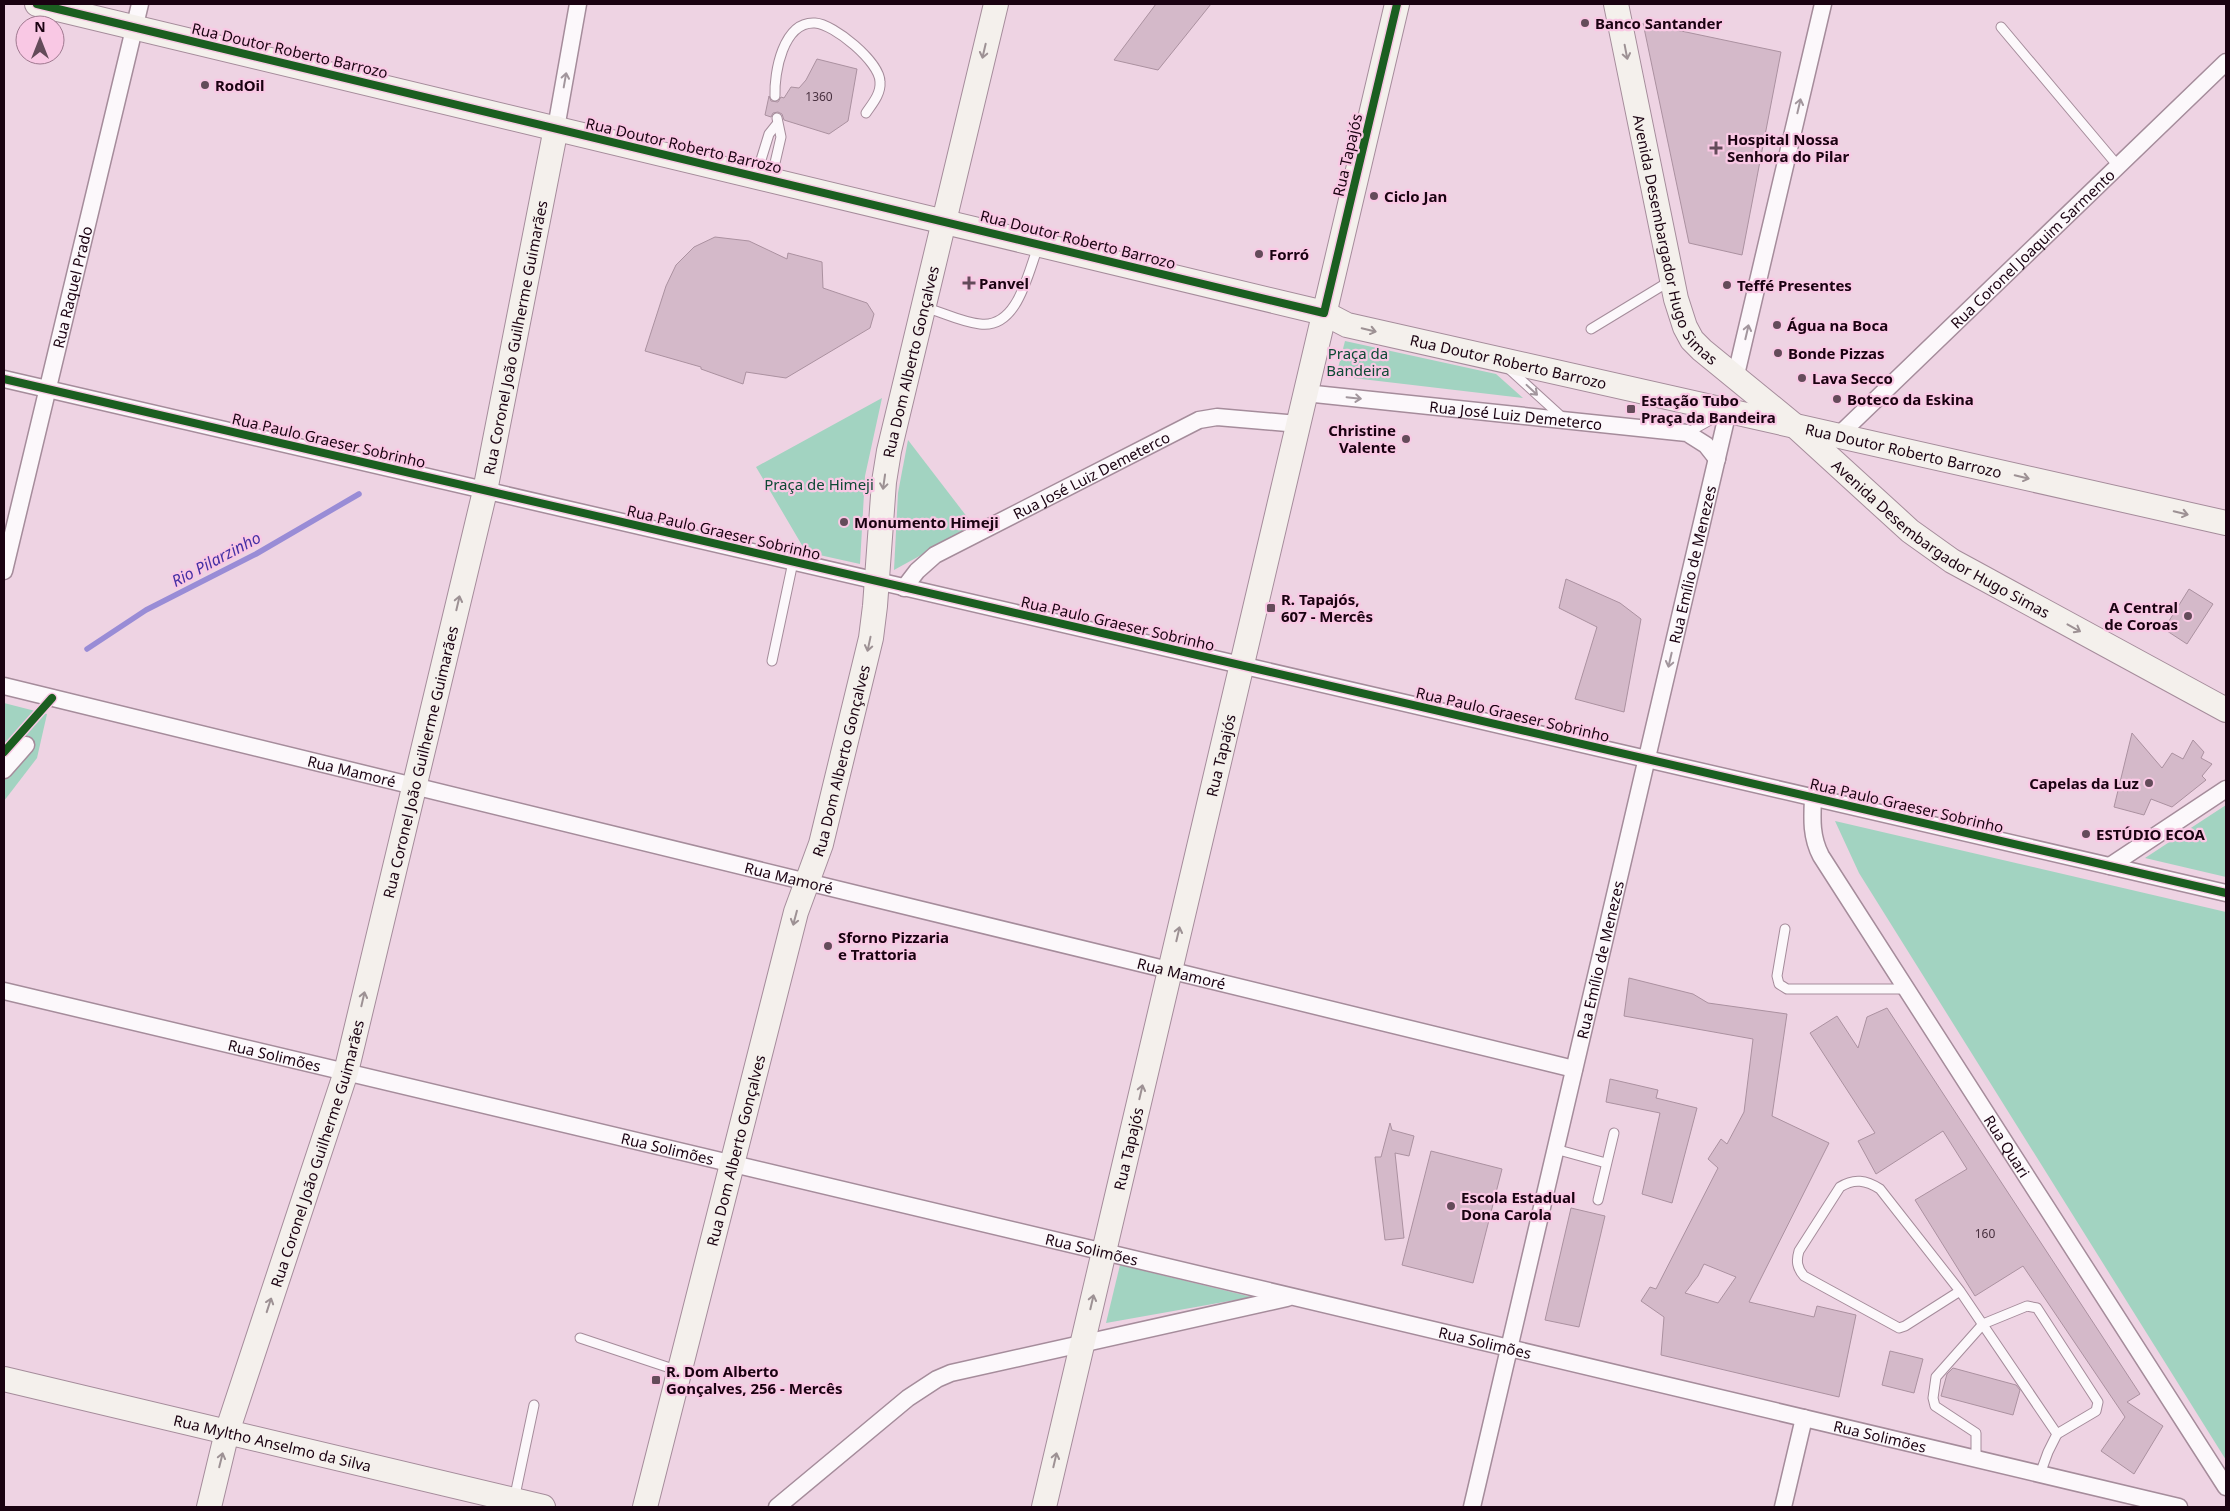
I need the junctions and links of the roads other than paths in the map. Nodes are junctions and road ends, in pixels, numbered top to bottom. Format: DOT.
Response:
graph roads {
  1 [pos="37,4"];
  2 [pos="140,4"];
  3 [pos="578,4"];
  4 [pos="996,4"];
  5 [pos="1396,4"];
  6 [pos="1616,4"];
  7 [pos="1823,4"];
  8 [pos="135,27"];
  9 [pos="2002,28"];
  10 [pos="2226,62"];
  11 [pos="775,96"];
  12 [pos="866,113"];
  13 [pos="556,128"];
  14 [pos="2118,166"];
  15 [pos="764,178"];
  16 [pos="944,221"];
  17 [pos="1039,244"];
  18 [pos="1672,280"];
  19 [pos="924,307"];
  20 [pos="1324,313"];
  21 [pos="1591,328"];
  22 [pos="1499,359"];
  23 [pos="4,379"];
  24 [pos="1736,379"];
  25 [pos="48,390"];
  26 [pos="1305,392"];
  27 [pos="1692,403"];
  28 [pos="1728,411"];
  29 [pos="1565,421"];
  30 [pos="1298,424"];
  31 [pos="1795,426"];
  32 [pos="1686,433"];
  33 [pos="1838,436"];
  34 [pos="1717,459"];
  35 [pos="1839,467"];
  36 [pos="485,491"];
  37 [pos="2226,523"];
  38 [pos="793,562"];
  39 [pos="4,571"];
  40 [pos="876,581"];
  41 [pos="904,588"];
  42 [pos="772,661"];
  43 [pos="1242,666"];
  44 [pos="4,686"];
  45 [pos="2226,711"];
  46 [pos="26,745"];
  47 [pos="1647,759"];
  48 [pos="4,770"];
  49 [pos="414,786"];
  50 [pos="2226,789"];
  51 [pos="1813,798"];
  52 [pos="2110,866"];
  53 [pos="808,882"];
  54 [pos="2226,893"];
  55 [pos="1785,929"];
  56 [pos="1170,971"];
  57 [pos="1906,989"];
  58 [pos="4,991"];
  59 [pos="1574,1069"];
  60 [pos="346,1072"];
  61 [pos="1614,1133"];
  62 [pos="1555,1149"];
  63 [pos="1606,1163"];
  64 [pos="732,1164"];
  65 [pos="1598,1200"];
  66 [pos="1104,1252"];
  67 [pos="1960,1291"];
  68 [pos="1293,1297"];
  69 [pos="1983,1324"];
  70 [pos="580,1338"];
  71 [pos="1083,1342"];
  72 [pos="1509,1348"];
  73 [pos="679,1371"];
  74 [pos="4,1379"];
  75 [pos="534,1405"];
  76 [pos="1804,1418"];
  77 [pos="227,1432"];
  78 [pos="2057,1434"];
  79 [pos="1976,1459"];
  80 [pos="2040,1474"];
  81 [pos="2226,1487"];
  82 [pos="514,1500"];
  83 [pos="2136,1502"];
  84 [pos="209,1507"];
  85 [pos="542,1507"];
  86 [pos="645,1507"];
  87 [pos="777,1507"];
  88 [pos="1044,1507"];
  89 [pos="1472,1507"];
  90 [pos="1783,1507"];
  91 [pos="2179,1507"];
  1 -- 8 [label="main road, Rua Doutor Roberto Barrozo"];
  2 -- 8 [label="street, Rua Raquel Prado"];
  13 -- 3 [label="street, Rua Coronel João Guilherme Guimarães, one-way"];
  4 -- 16 [label="main road, Rua Dom Alberto Gonçalves, one-way"];
  5 -- 20 [label="main road, Rua Tapajós"];
  6 -- 18 [label="main road, Avenida Desembargador Hugo Simas, one-way"];
  24 -- 7 [label="street, one-way"];
  8 -- 13 [label="main road, Rua Doutor Roberto Barrozo"];
  8 -- 25 [label="street, Rua Raquel Prado"];
  9 -- 14 [label="lane"];
  10 -- 14 [label="street, Rua Coronel Joaquim Sarmento"];
  11 -- 12 [label="lane"];
  13 -- 15 [label="main road, Rua Doutor Roberto Barrozo"];
  13 -- 36 [label="main road, Rua Coronel João Guilherme Guimarães"];
  14 -- 33 [label="street, Rua Coronel Joaquim Sarmento"];
  15 -- 15 [label="lane"];
  15 -- 16 [label="main road, Rua Doutor Roberto Barrozo"];
  16 -- 17 [label="main road, Rua Doutor Roberto Barrozo"];
  16 -- 19 [label="main road, Rua Dom Alberto Gonçalves"];
  17 -- 19 [label="lane"];
  17 -- 20 [label="main road, Rua Doutor Roberto Barrozo"];
  18 -- 21 [label="lane"];
  18 -- 24 [label="main road, Avenida Desembargador Hugo Simas"];
  19 -- 40 [label="main road, Rua Dom Alberto Gonçalves, one-way"];
  20 -- 22 [label="main road, Rua Doutor Roberto Barrozo, one-way"];
  20 -- 26 [label="main road, Rua Tapajós"];
  22 -- 27 [label="main road, Rua Doutor Roberto Barrozo"];
  22 -- 29 [label="lane, one-way"];
  23 -- 25 [label="street, Rua Paulo Graeser Sobrinho"];
  24 -- 27 [label="main road"];
  24 -- 31 [label="main road, Avenida Desembargador Hugo Simas"];
  25 -- 36 [label="street, Rua Paulo Graeser Sobrinho"];
  25 -- 39 [label="street, Rua Raquel Prado"];
  26 -- 29 [label="street, Rua José Luiz Demeterco, one-way"];
  26 -- 30 [label="main road, Rua Tapajós"];
  27 -- 28 [label="main road, Rua Doutor Roberto Barrozo"];
  28 -- 31 [label="main road, Rua Doutor Roberto Barrozo"];
  28 -- 32 [label="lane"];
  28 -- 34 [label="street, Rua Emílio de Menezes"];
  29 -- 32 [label="street, Rua José Luiz Demeterco"];
  30 -- 41 [label="street, Rua José Luiz Demeterco"];
  30 -- 43 [label="main road, Rua Tapajós"];
  31 -- 33 [label="main road, Rua Doutor Roberto Barrozo"];
  31 -- 35 [label="main road, Avenida Desembargador Hugo Simas"];
  32 -- 34 [label="street, Rua José Luiz Demeterco"];
  33 -- 35 [label="main road"];
  33 -- 37 [label="main road, Rua Doutor Roberto Barrozo, one-way"];
  34 -- 47 [label="street, Rua Emílio de Menezes, one-way"];
  35 -- 45 [label="main road, Avenida Desembargador Hugo Simas, one-way"];
  36 -- 38 [label="street, Rua Paulo Graeser Sobrinho"];
  49 -- 36 [label="main road, Rua Coronel João Guilherme Guimarães, one-way"];
  38 -- 40 [label="street, Rua Paulo Graeser Sobrinho"];
  38 -- 42 [label="lane"];
  40 -- 41 [label="street, Rua Paulo Graeser Sobrinho"];
  40 -- 53 [label="main road, Rua Dom Alberto Gonçalves, one-way"];
  41 -- 43 [label="street, Rua Paulo Graeser Sobrinho"];
  43 -- 47 [label="street, Rua Paulo Graeser Sobrinho"];
  56 -- 43 [label="main road, Rua Tapajós, one-way"];
  44 -- 49 [label="street, Rua Mamoré"];
  46 -- 48 [label="street"];
  47 -- 51 [label="street, Rua Paulo Graeser Sobrinho"];
  47 -- 59 [label="street, Rua Emílio de Menezes"];
  49 -- 53 [label="street, Rua Mamoré"];
  60 -- 49 [label="main road, Rua Coronel João Guilherme Guimarães, one-way"];
  50 -- 52 [label="street"];
  51 -- 52 [label="street, Rua Paulo Graeser Sobrinho"];
  51 -- 57 [label="street, Rua Quari"];
  52 -- 54 [label="street, Rua Paulo Graeser Sobrinho"];
  53 -- 56 [label="street, Rua Mamoré"];
  53 -- 64 [label="main road, Rua Dom Alberto Gonçalves, one-way"];
  55 -- 57 [label="lane"];
  56 -- 59 [label="street, Rua Mamoré"];
  66 -- 56 [label="main road, Rua Tapajós, one-way"];
  57 -- 81 [label="street, Rua Quari"];
  58 -- 60 [label="street, Rua Solimões"];
  59 -- 62 [label="street, Rua Emílio de Menezes"];
  60 -- 64 [label="street, Rua Solimões"];
  77 -- 60 [label="main road, Rua Coronel João Guilherme Guimarães, one-way"];
  61 -- 63 [label="lane"];
  62 -- 63 [label="lane"];
  62 -- 72 [label="street, Rua Emílio de Menezes"];
  63 -- 65 [label="lane"];
  64 -- 66 [label="street, Rua Solimões"];
  64 -- 73 [label="main road, Rua Dom Alberto Gonçalves"];
  66 -- 68 [label="street, Rua Solimões"];
  71 -- 66 [label="main road, Rua Tapajós, one-way"];
  67 -- 67 [label="lane"];
  67 -- 69 [label="lane"];
  68 -- 71 [label="street"];
  68 -- 72 [label="street, Rua Solimões"];
  69 -- 78 [label="lane"];
  69 -- 78 [label="lane"];
  69 -- 79 [label="lane"];
  70 -- 73 [label="lane"];
  71 -- 87 [label="street"];
  88 -- 71 [label="main road, Rua Tapajós, one-way"];
  72 -- 76 [label="street, Rua Solimões"];
  72 -- 89 [label="street, Rua Emílio de Menezes"];
  73 -- 86 [label="main road, Rua Dom Alberto Gonçalves"];
  74 -- 77 [label="main road, Rua Myltho Anselmo da Silva"];
  75 -- 82 [label="lane"];
  76 -- 79 [label="street, Rua Solimões"];
  76 -- 90 [label="street"];
  77 -- 82 [label="main road, Rua Myltho Anselmo da Silva"];
  84 -- 77 [label="main road, Rua Coronel João Guilherme Guimarães, one-way"];
  78 -- 80 [label="lane"];
  79 -- 80 [label="street, Rua Solimões"];
  80 -- 83 [label="street, Rua Solimões"];
  82 -- 85 [label="main road, Rua Myltho Anselmo da Silva"];
  83 -- 91 [label="street, Rua Solimões"];
}
